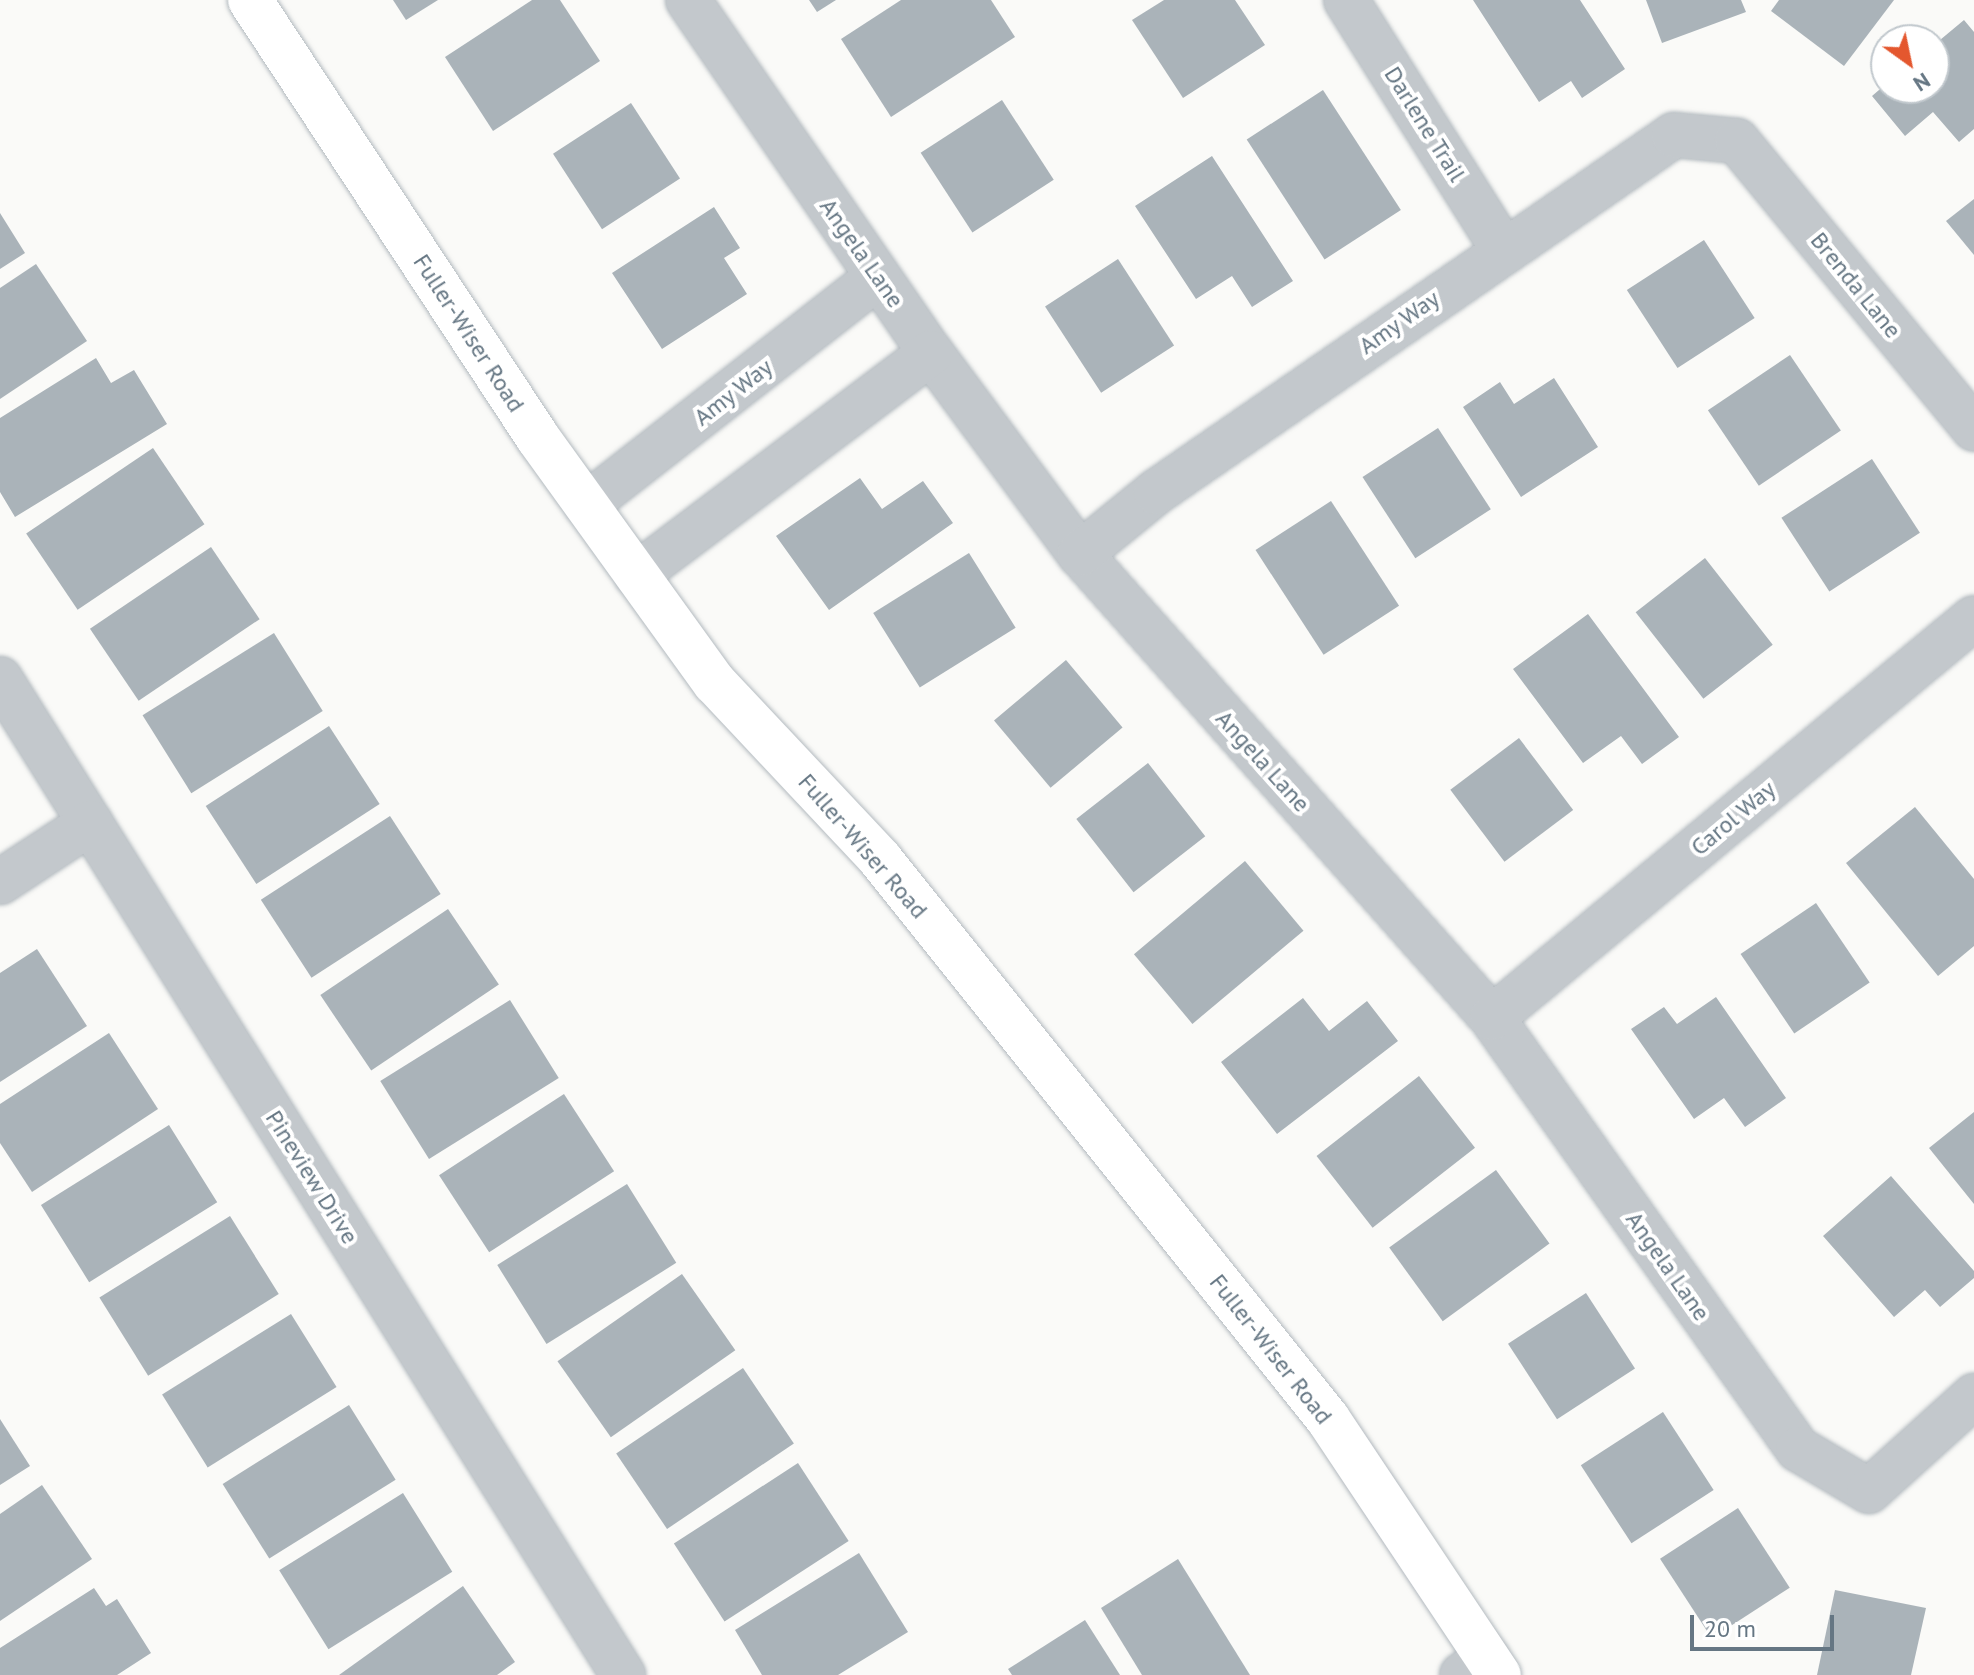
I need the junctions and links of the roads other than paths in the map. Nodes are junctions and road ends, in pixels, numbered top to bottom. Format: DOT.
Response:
graph roads {
  1 [pos="250,0"];
  2 [pos="688,0"];
  3 [pos="1346,0"];
  4 [pos="1737,141"];
  5 [pos="1503,249"];
  6 [pos="878,277"];
  7 [pos="931,353"];
  8 [pos="1974,429"];
  9 [pos="586,505"];
  10 [pos="1080,554"];
  11 [pos="636,575"];
  12 [pos="1974,618"];
  13 [pos="0,679"];
  14 [pos="90,823"];
  15 [pos="0,882"];
  16 [pos="1492,1018"];
  17 [pos="1974,1396"];
  18 [pos="1483,1669"];
  19 [pos="623,1675"];
  1 -- 9 [label="street, Fuller-Wiser Road"];
  2 -- 6 [label="street, Angela Lane"];
  3 -- 5 [label="street, Darlene Trail"];
  4 -- 5 [label="street, Amy Way"];
  4 -- 8 [label="street, Brenda Lane"];
  5 -- 10 [label="street, Amy Way"];
  6 -- 7 [label="street, Angela Lane"];
  6 -- 9 [label="street, Amy Way"];
  7 -- 10 [label="street, Angela Lane"];
  7 -- 11 [label="street"];
  9 -- 11 [label="street, Fuller-Wiser Road"];
  10 -- 16 [label="street, Angela Lane"];
  11 -- 18 [label="street, Fuller-Wiser Road"];
  12 -- 16 [label="street, Carol Way"];
  13 -- 14 [label="street, Pineview Drive"];
  14 -- 15 [label="street"];
  14 -- 19 [label="street, Pineview Drive"];
  16 -- 17 [label="street, Angela Lane"];
}
